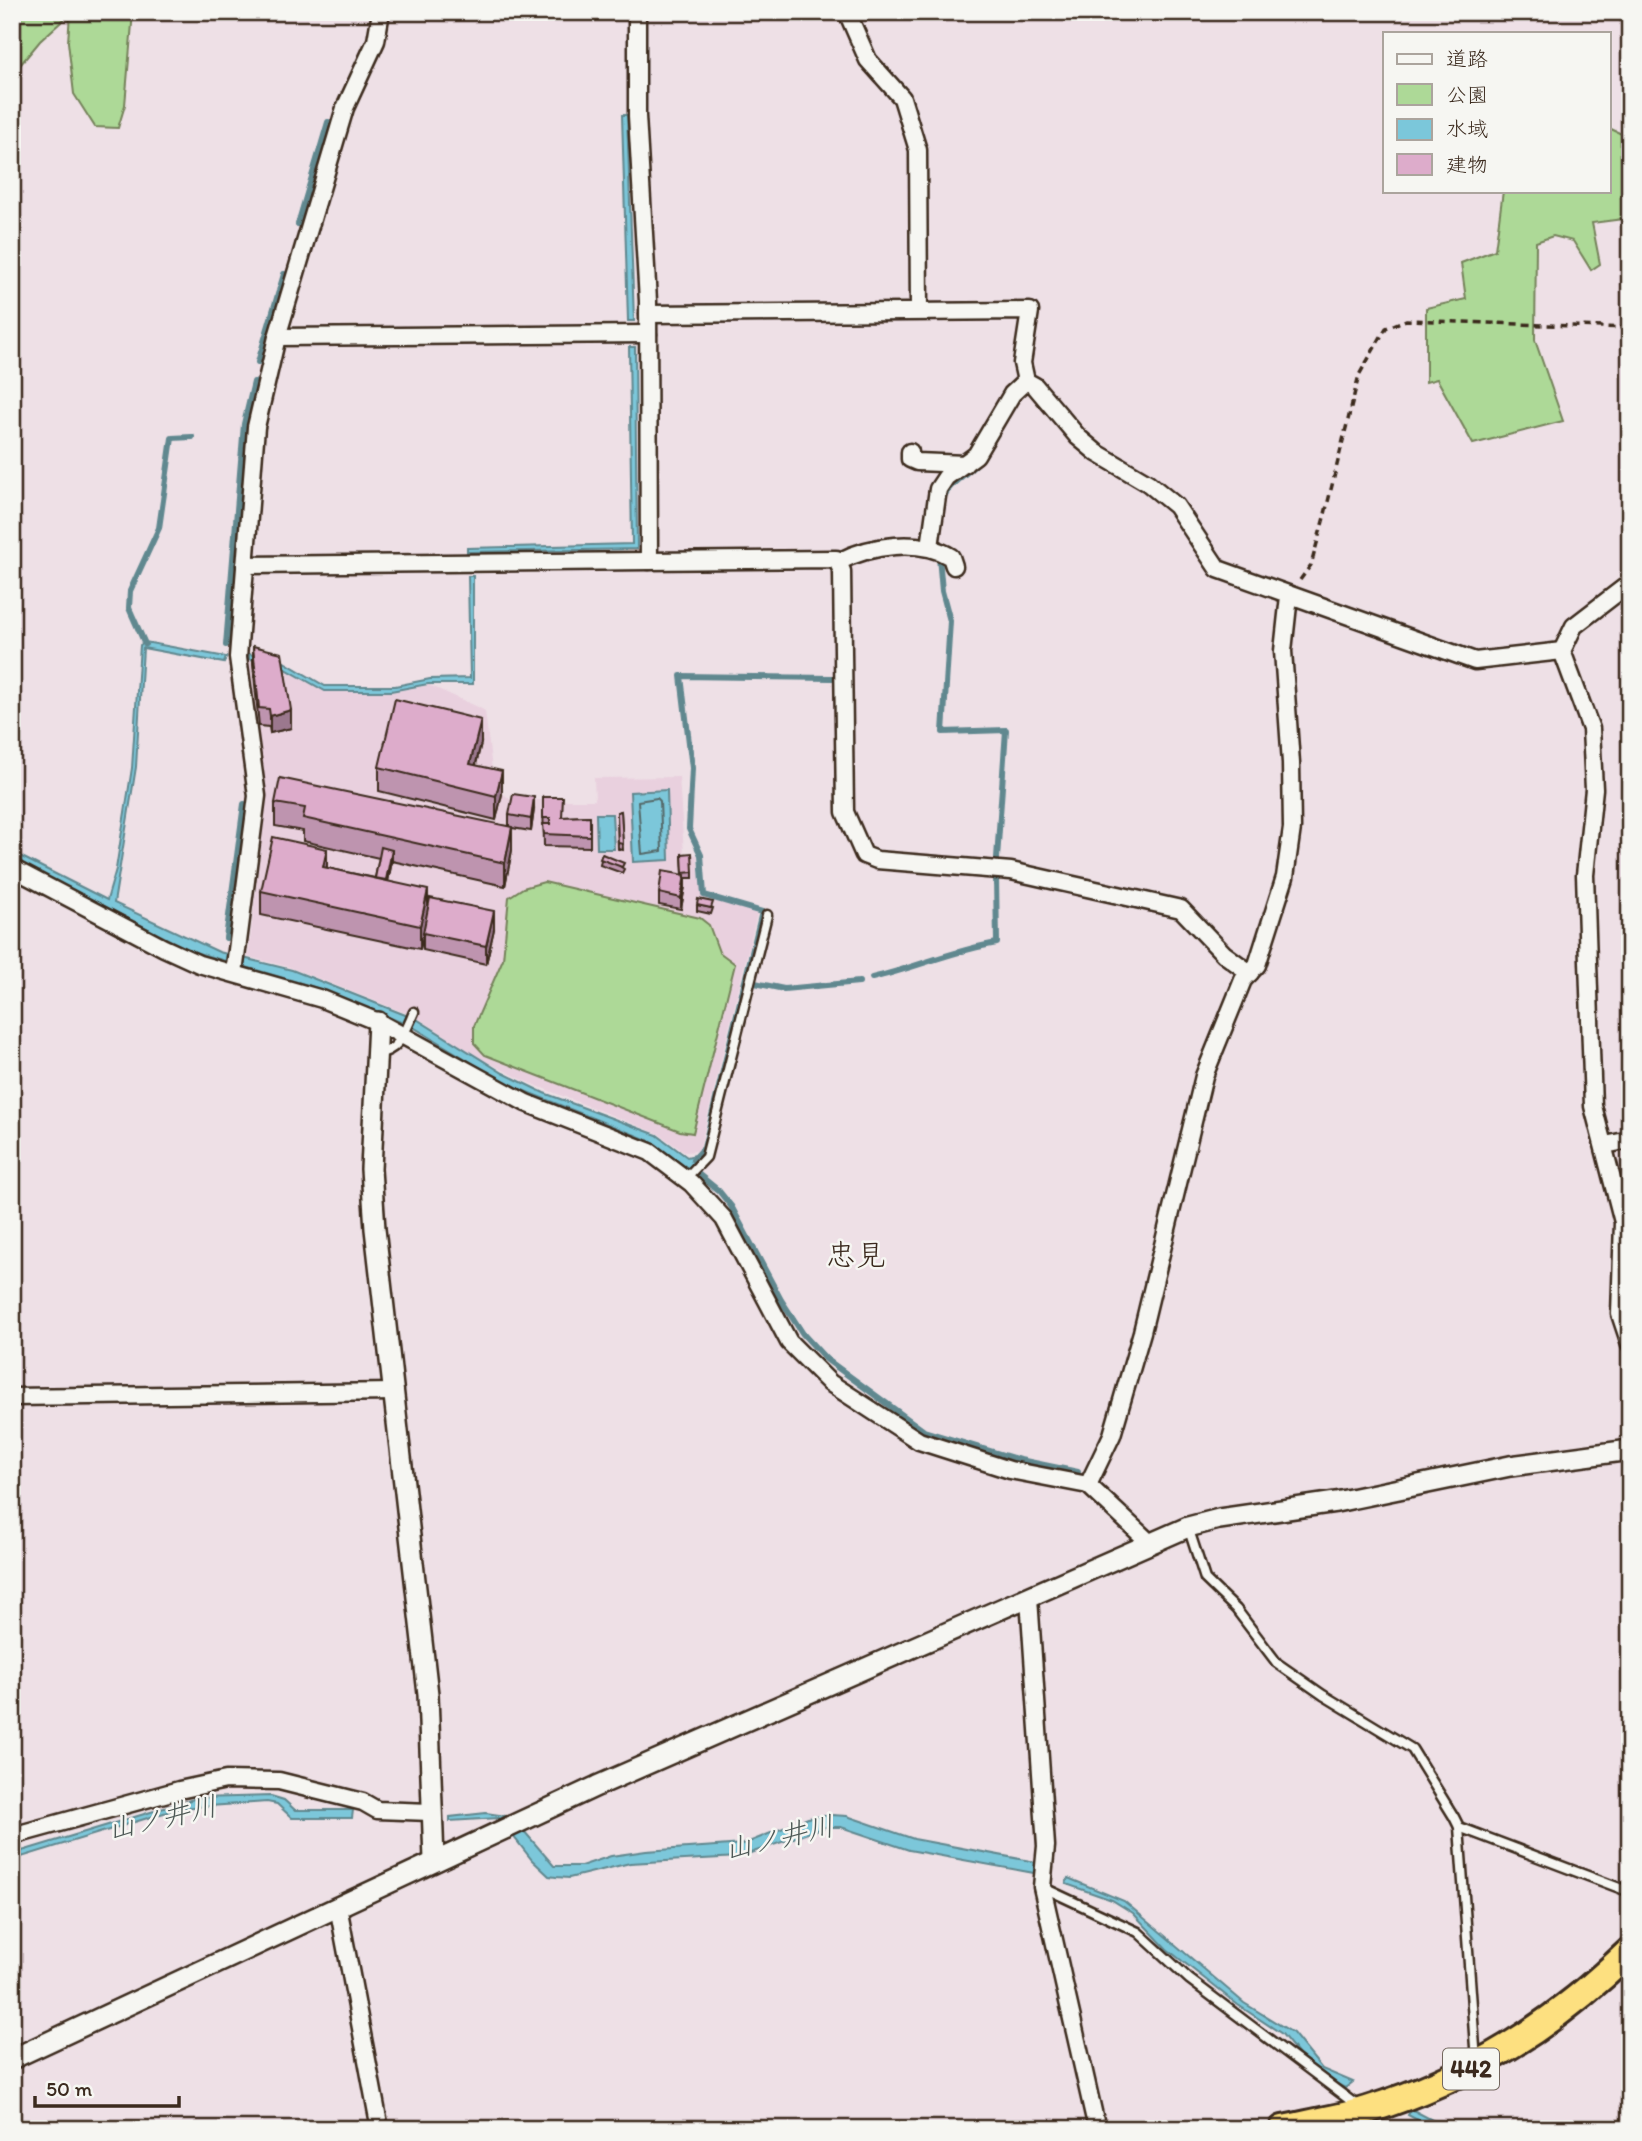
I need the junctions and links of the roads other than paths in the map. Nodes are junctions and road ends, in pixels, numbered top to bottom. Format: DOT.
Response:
graph roads {
  1 [pos="381,12"];
  2 [pos="637,12"];
  3 [pos="847,12"];
  4 [pos="919,311"];
  5 [pos="648,314"];
  6 [pos="648,334"];
  7 [pos="277,337"];
  8 [pos="1026,382"];
  9 [pos="910,452"];
  10 [pos="965,464"];
  11 [pos="930,547"];
  12 [pos="649,561"];
  13 [pos="838,562"];
  14 [pos="245,565"];
  15 [pos="954,566"];
  16 [pos="1630,583"];
  17 [pos="1289,596"];
  18 [pos="1562,651"];
  19 [pos="12,868"];
  20 [pos="767,915"];
  21 [pos="234,973"];
  22 [pos="1250,973"];
  23 [pos="414,1012"];
  24 [pos="378,1022"];
  25 [pos="405,1031"];
  26 [pos="376,1054"];
  27 [pos="1630,1140"];
  28 [pos="1605,1145"];
  29 [pos="686,1178"];
  30 [pos="1630,1343"];
  31 [pos="394,1392"];
  32 [pos="12,1397"];
  33 [pos="1630,1450"];
  34 [pos="1088,1485"];
  35 [pos="1188,1527"];
  36 [pos="1149,1542"];
  37 [pos="1029,1598"];
  38 [pos="430,1812"];
  39 [pos="1458,1827"];
  40 [pos="12,1836"];
  41 [pos="434,1860"];
  42 [pos="1042,1886"];
  43 [pos="1630,1892"];
  44 [pos="338,1906"];
  45 [pos="1630,1951"];
  46 [pos="12,2059"];
  47 [pos="1476,2067"];
  48 [pos="1364,2111"];
  49 [pos="380,2129"];
  50 [pos="1097,2129"];
  51 [pos="1283,2129"];
  1 -- 7 [label="street"];
  2 -- 5 [label="street"];
  3 -- 4 [label="street"];
  4 -- 5 [label="street"];
  4 -- 8 [label="street"];
  5 -- 6 [label="street"];
  6 -- 7 [label="street"];
  6 -- 12 [label="street"];
  7 -- 14 [label="street"];
  8 -- 10 [label="street"];
  8 -- 17 [label="street"];
  9 -- 10 [label="street"];
  10 -- 11 [label="street"];
  11 -- 13 [label="street"];
  11 -- 15 [label="street"];
  12 -- 13 [label="street"];
  12 -- 14 [label="street"];
  13 -- 22 [label="street"];
  14 -- 21 [label="street"];
  16 -- 18 [label="street"];
  17 -- 18 [label="street"];
  17 -- 22 [label="street"];
  18 -- 28 [label="street"];
  19 -- 21 [label="street"];
  20 -- 29 [label="lane"];
  21 -- 24 [label="street"];
  22 -- 34 [label="street"];
  23 -- 25 [label="lane"];
  24 -- 25 [label="street"];
  24 -- 26 [label="street"];
  25 -- 26 [label="lane"];
  25 -- 29 [label="street"];
  26 -- 31 [label="street"];
  27 -- 28 [label="street"];
  28 -- 30 [label="street"];
  29 -- 34 [label="street"];
  31 -- 32 [label="street"];
  31 -- 38 [label="street"];
  33 -- 35 [label="street"];
  34 -- 36 [label="street"];
  35 -- 36 [label="street"];
  35 -- 39 [label="lane"];
  36 -- 37 [label="street"];
  37 -- 41 [label="street"];
  37 -- 42 [label="street"];
  38 -- 40 [label="street"];
  38 -- 41 [label="street"];
  39 -- 43 [label="lane"];
  39 -- 47 [label="lane"];
  41 -- 44 [label="street"];
  42 -- 48 [label="lane"];
  42 -- 50 [label="street"];
  44 -- 46 [label="street"];
  44 -- 49 [label="street"];
  45 -- 47 [label="highway, 442"];
  47 -- 48 [label="highway, 442"];
  48 -- 51 [label="highway, 442"];
}
